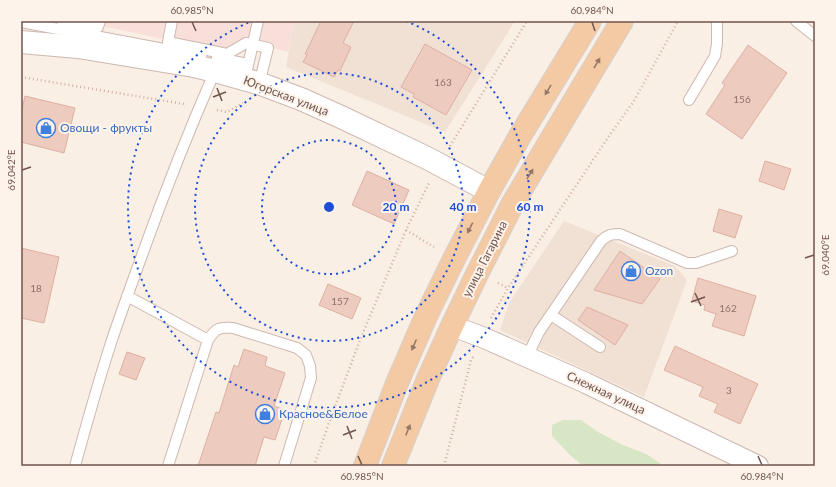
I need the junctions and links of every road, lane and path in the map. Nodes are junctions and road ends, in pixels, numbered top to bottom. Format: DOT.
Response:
graph roads {
  1 [pos="62,21"];
  2 [pos="100,21"];
  3 [pos="172,21"];
  4 [pos="258,21"];
  5 [pos="527,21"];
  6 [pos="590,21"];
  7 [pos="622,21"];
  8 [pos="678,21"];
  9 [pos="718,21"];
  10 [pos="796,21"];
  11 [pos="21,22"];
  12 [pos="21,34"];
  13 [pos="815,36"];
  14 [pos="21,42"];
  15 [pos="253,44"];
  16 [pos="215,71"];
  17 [pos="246,73"];
  18 [pos="21,77"];
  19 [pos="688,100"];
  20 [pos="245,102"];
  21 [pos="200,107"];
  22 [pos="440,165"];
  23 [pos="489,191"];
  24 [pos="513,203"];
  25 [pos="732,251"];
  26 [pos="508,288"];
  27 [pos="128,296"];
  28 [pos="427,314"];
  29 [pos="551,315"];
  30 [pos="452,326"];
  31 [pos="208,340"];
  32 [pos="600,347"];
  33 [pos="527,357"];
  34 [pos="471,360"];
  35 [pos="75,466"];
  36 [pos="168,466"];
  37 [pos="284,466"];
  38 [pos="314,466"];
  39 [pos="365,466"];
  40 [pos="393,466"];
  41 [pos="444,466"];
  42 [pos="758,466"];
  1 -- 2 [label="lane"];
  3 -- 15 [label="lane"];
  4 -- 15 [label="lane"];
  5 -- 22 [label="path"];
  6 -- 23 [label="main road, one-way"];
  24 -- 7 [label="main road, улица Гагарина, one-way"];
  8 -- 26 [label="path"];
  9 -- 19 [label="lane"];
  10 -- 13 [label="lane"];
  11 -- 17 [label="lane"];
  12 -- 17 [label="lane"];
  14 -- 16 [label="street, Югорская улица"];
  15 -- 17 [label="lane"];
  15 -- 17 [label="lane"];
  16 -- 17 [label="street, Югорская улица"];
  16 -- 21 [label="lane"];
  17 -- 22 [label="street, Югорская улица"];
  18 -- 21 [label="path"];
  20 -- 21 [label="path"];
  21 -- 27 [label="lane"];
  22 -- 23 [label="street, Югорская улица"];
  22 -- 38 [label="path"];
  23 -- 24 [label="main road"];
  23 -- 28 [label="main road, one-way"];
  24 -- 30 [label="main road, улица Гагарина"];
  25 -- 29 [label="lane"];
  27 -- 31 [label="lane"];
  27 -- 35 [label="lane"];
  28 -- 30 [label="main road"];
  28 -- 39 [label="main road, one-way"];
  29 -- 32 [label="lane"];
  29 -- 33 [label="lane"];
  30 -- 33 [label="street, Снежная улица"];
  40 -- 30 [label="main road, улица Гагарина, one-way"];
  31 -- 36 [label="lane"];
  31 -- 37 [label="lane"];
  33 -- 42 [label="street, Снежная улица"];
  34 -- 41 [label="path"];
}
